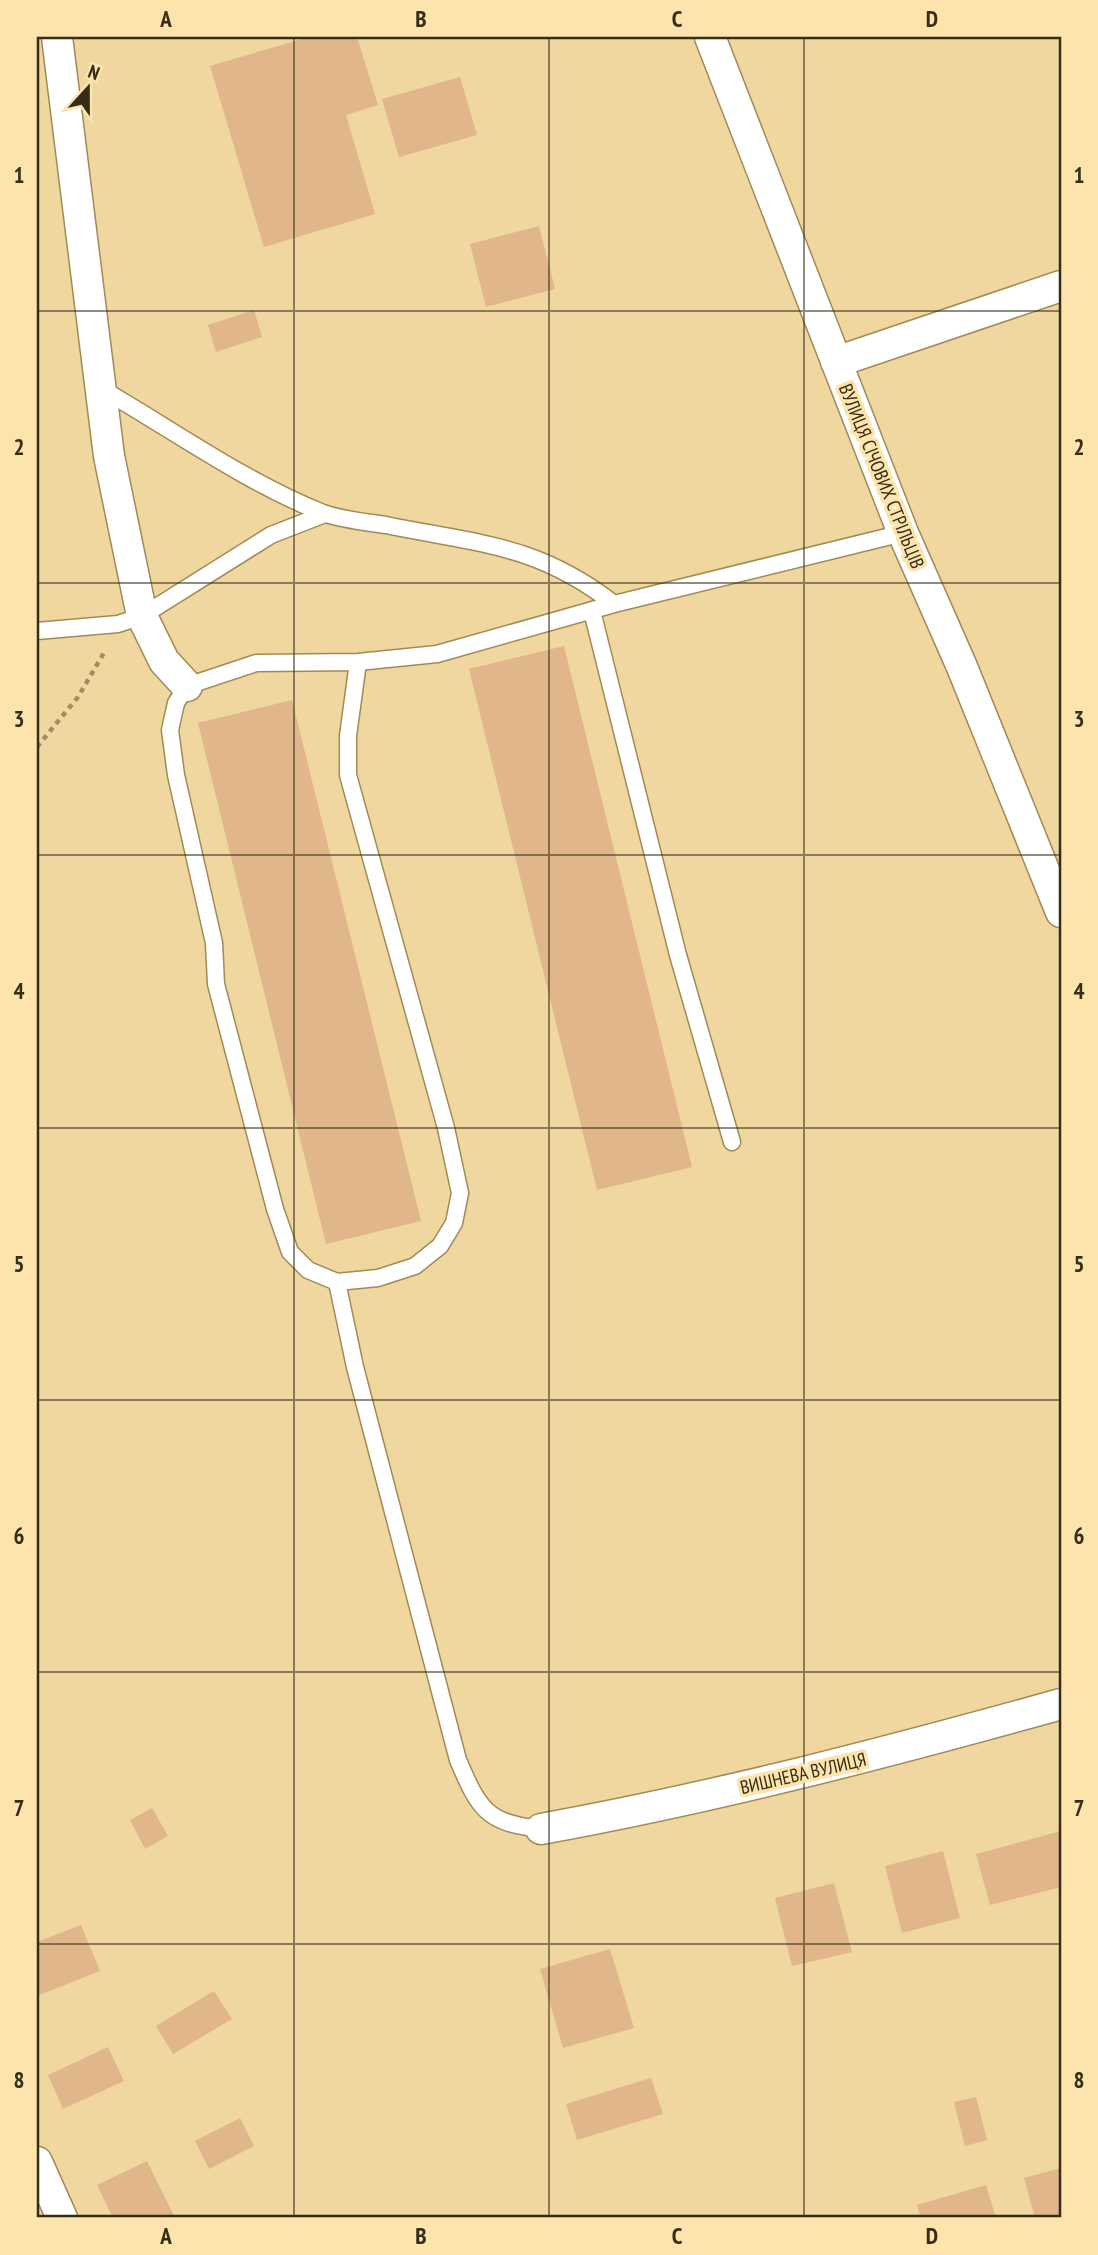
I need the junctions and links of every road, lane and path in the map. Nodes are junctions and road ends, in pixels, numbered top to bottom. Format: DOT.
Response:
graph roads {
  1 [pos="57,37"];
  2 [pos="710,37"];
  3 [pos="1061,286"];
  4 [pos="836,362"];
  5 [pos="100,388"];
  6 [pos="326,513"];
  7 [pos="903,533"];
  8 [pos="614,604"];
  9 [pos="592,611"];
  10 [pos="130,620"];
  11 [pos="37,631"];
  12 [pos="358,662"];
  13 [pos="187,686"];
  14 [pos="37,747"];
  15 [pos="1061,912"];
  16 [pos="732,1142"];
  17 [pos="337,1282"];
  18 [pos="1061,1704"];
  19 [pos="541,1829"];
  20 [pos="37,2162"];
  21 [pos="62,2218"];
  1 -- 5 [label="street"];
  2 -- 4 [label="street, ВУЛИЦЯ СІЧОВИХ СТРІЛЬЦІВ"];
  3 -- 4 [label="street"];
  4 -- 7 [label="street, ВУЛИЦЯ СІЧОВИХ СТРІЛЬЦІВ"];
  5 -- 6 [label="lane"];
  5 -- 10 [label="street"];
  6 -- 8 [label="lane"];
  6 -- 10 [label="lane"];
  7 -- 8 [label="lane"];
  7 -- 15 [label="street, ВУЛИЦЯ СІЧОВИХ СТРІЛЬЦІВ"];
  8 -- 9 [label="lane"];
  9 -- 12 [label="lane"];
  9 -- 16 [label="lane"];
  10 -- 11 [label="lane"];
  10 -- 13 [label="street"];
  10 -- 14 [label="path"];
  12 -- 13 [label="lane"];
  12 -- 17 [label="lane"];
  13 -- 17 [label="lane"];
  17 -- 19 [label="lane"];
  18 -- 19 [label="street, ВИШНЕВА ВУЛИЦЯ"];
  20 -- 21 [label="street"];
}
